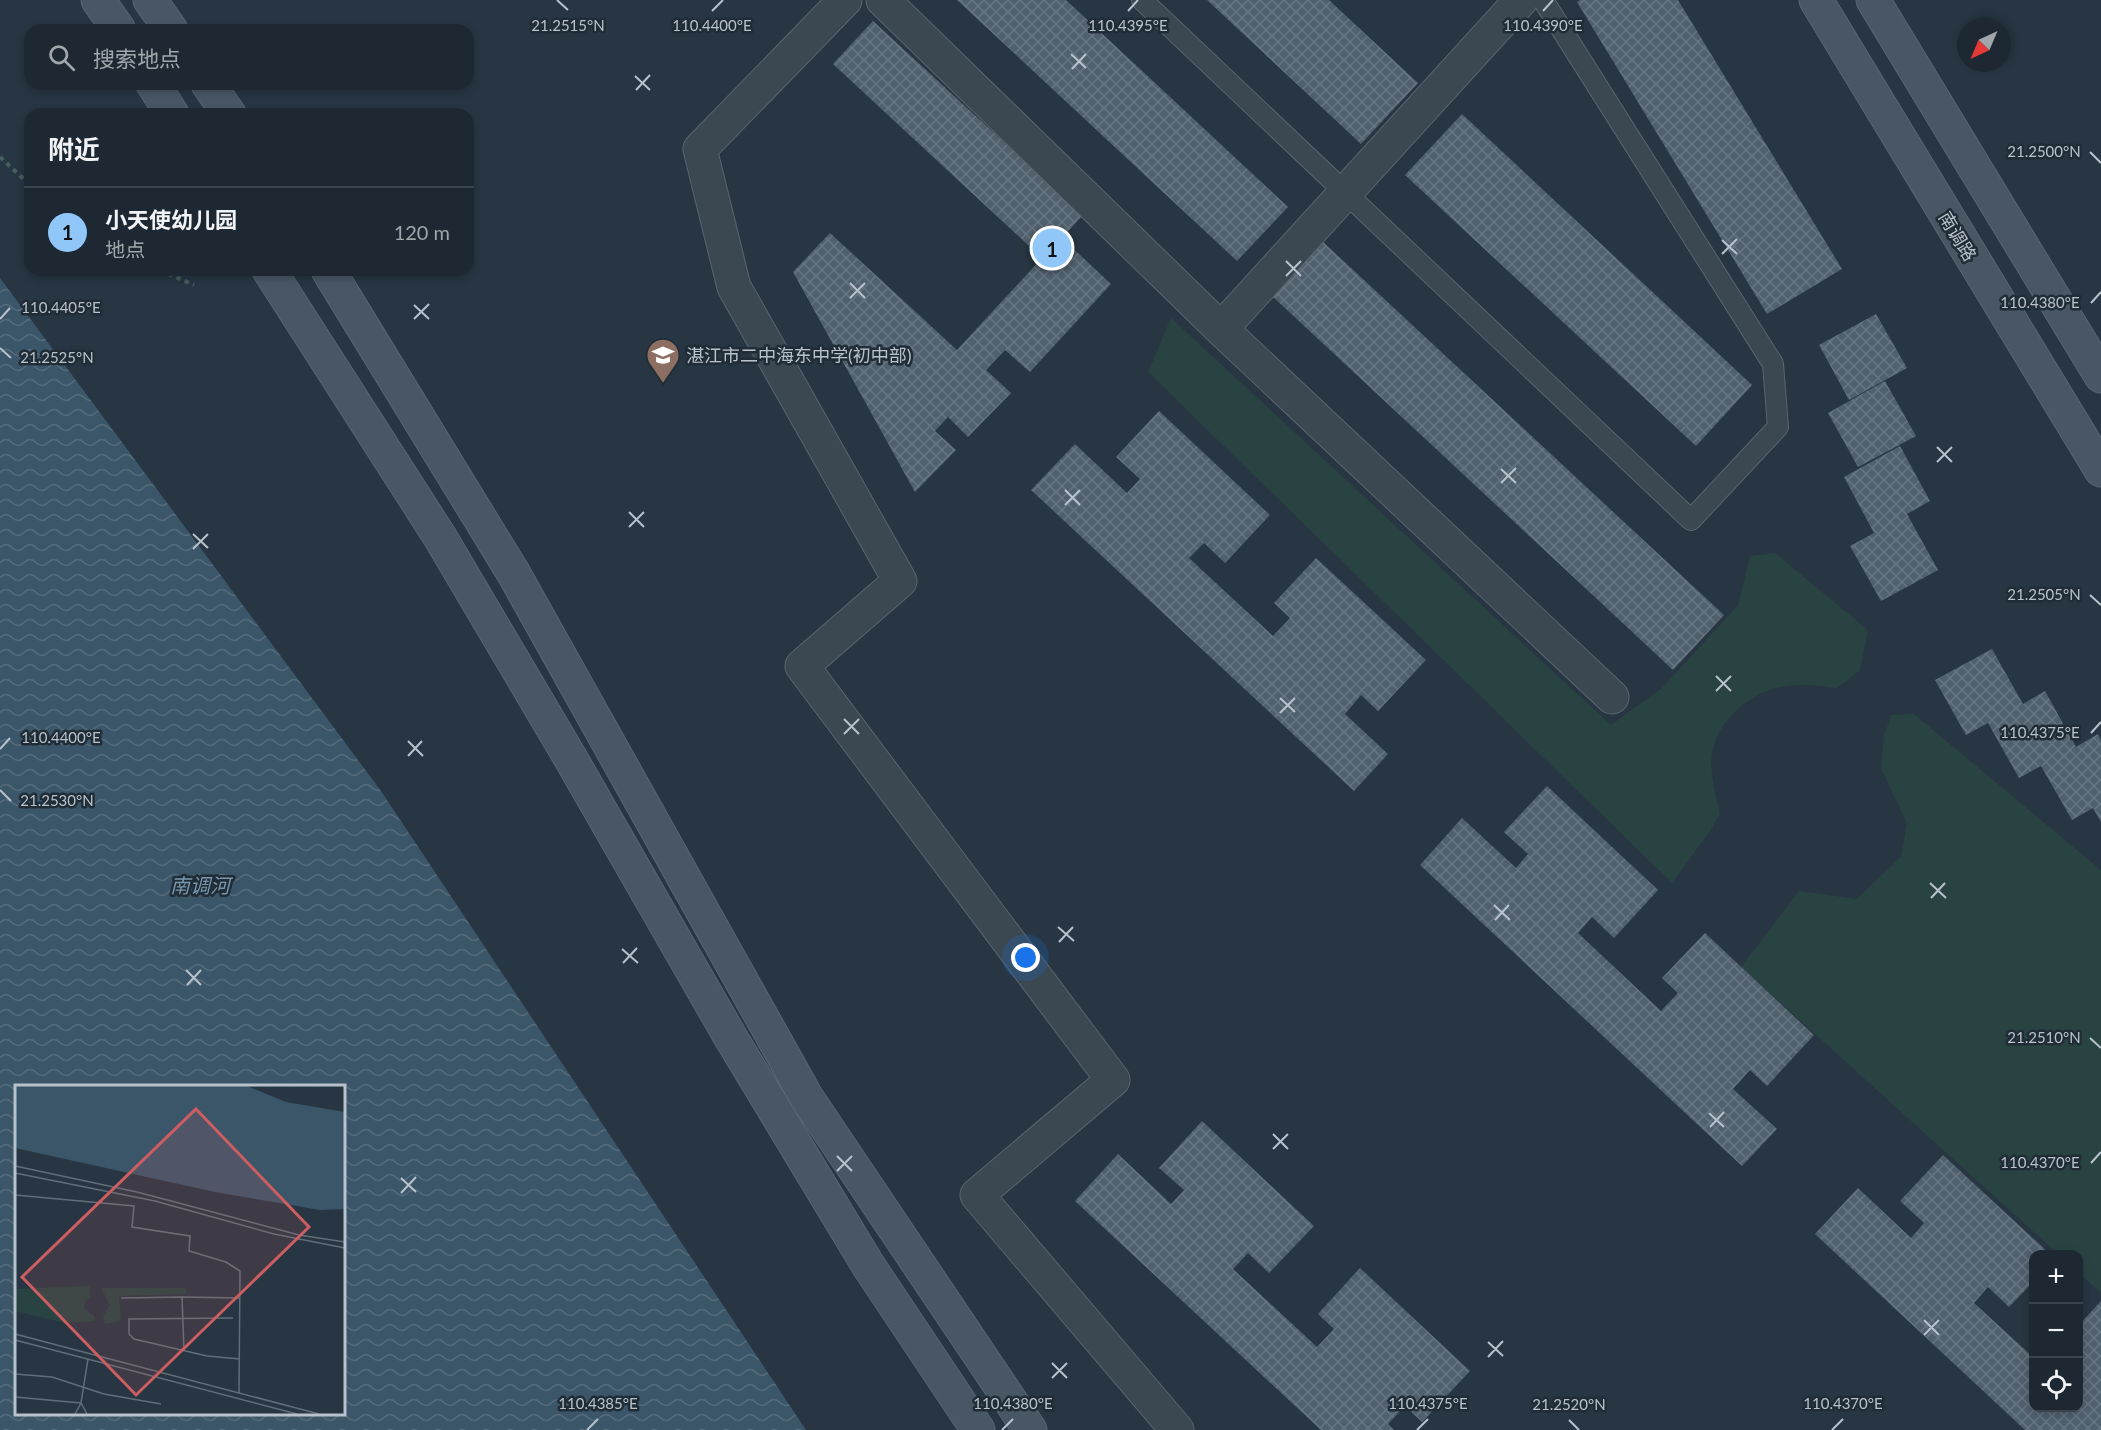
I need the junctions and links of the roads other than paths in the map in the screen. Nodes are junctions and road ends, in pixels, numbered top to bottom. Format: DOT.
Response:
graph roads {
  1 [pos="98,0"];
  2 [pos="150,0"];
  3 [pos="845,0"];
  4 [pos="883,0"];
  5 [pos="1142,0"];
  6 [pos="1521,0"];
  7 [pos="1543,0"];
  8 [pos="1816,0"];
  9 [pos="1873,0"];
  10 [pos="115,24"];
  11 [pos="167,24"];
  12 [pos="157,90"];
  13 [pos="212,90"];
  14 [pos="168,108"];
  15 [pos="225,108"];
  16 [pos="1346,192"];
  17 [pos="274,276"];
  18 [pos="332,276"];
  19 [pos="1221,329"];
  20 [pos="2101,376"];
  21 [pos="2101,470"];
  22 [pos="1612,697"];
  23 [pos="978,1430"];
  24 [pos="1030,1430"];
  25 [pos="1177,1430"];
  1 -- 10 [label="street"];
  2 -- 11 [label="street"];
  3 -- 25 [label="street"];
  4 -- 19 [label="street"];
  5 -- 16 [label="lane"];
  6 -- 16 [label="street"];
  7 -- 16 [label="lane"];
  8 -- 21 [label="street, 南调路"];
  9 -- 20 [label="street"];
  12 -- 14 [label="street"];
  13 -- 15 [label="street"];
  16 -- 19 [label="street"];
  17 -- 23 [label="street"];
  18 -- 24 [label="street"];
  19 -- 22 [label="street"];
}
